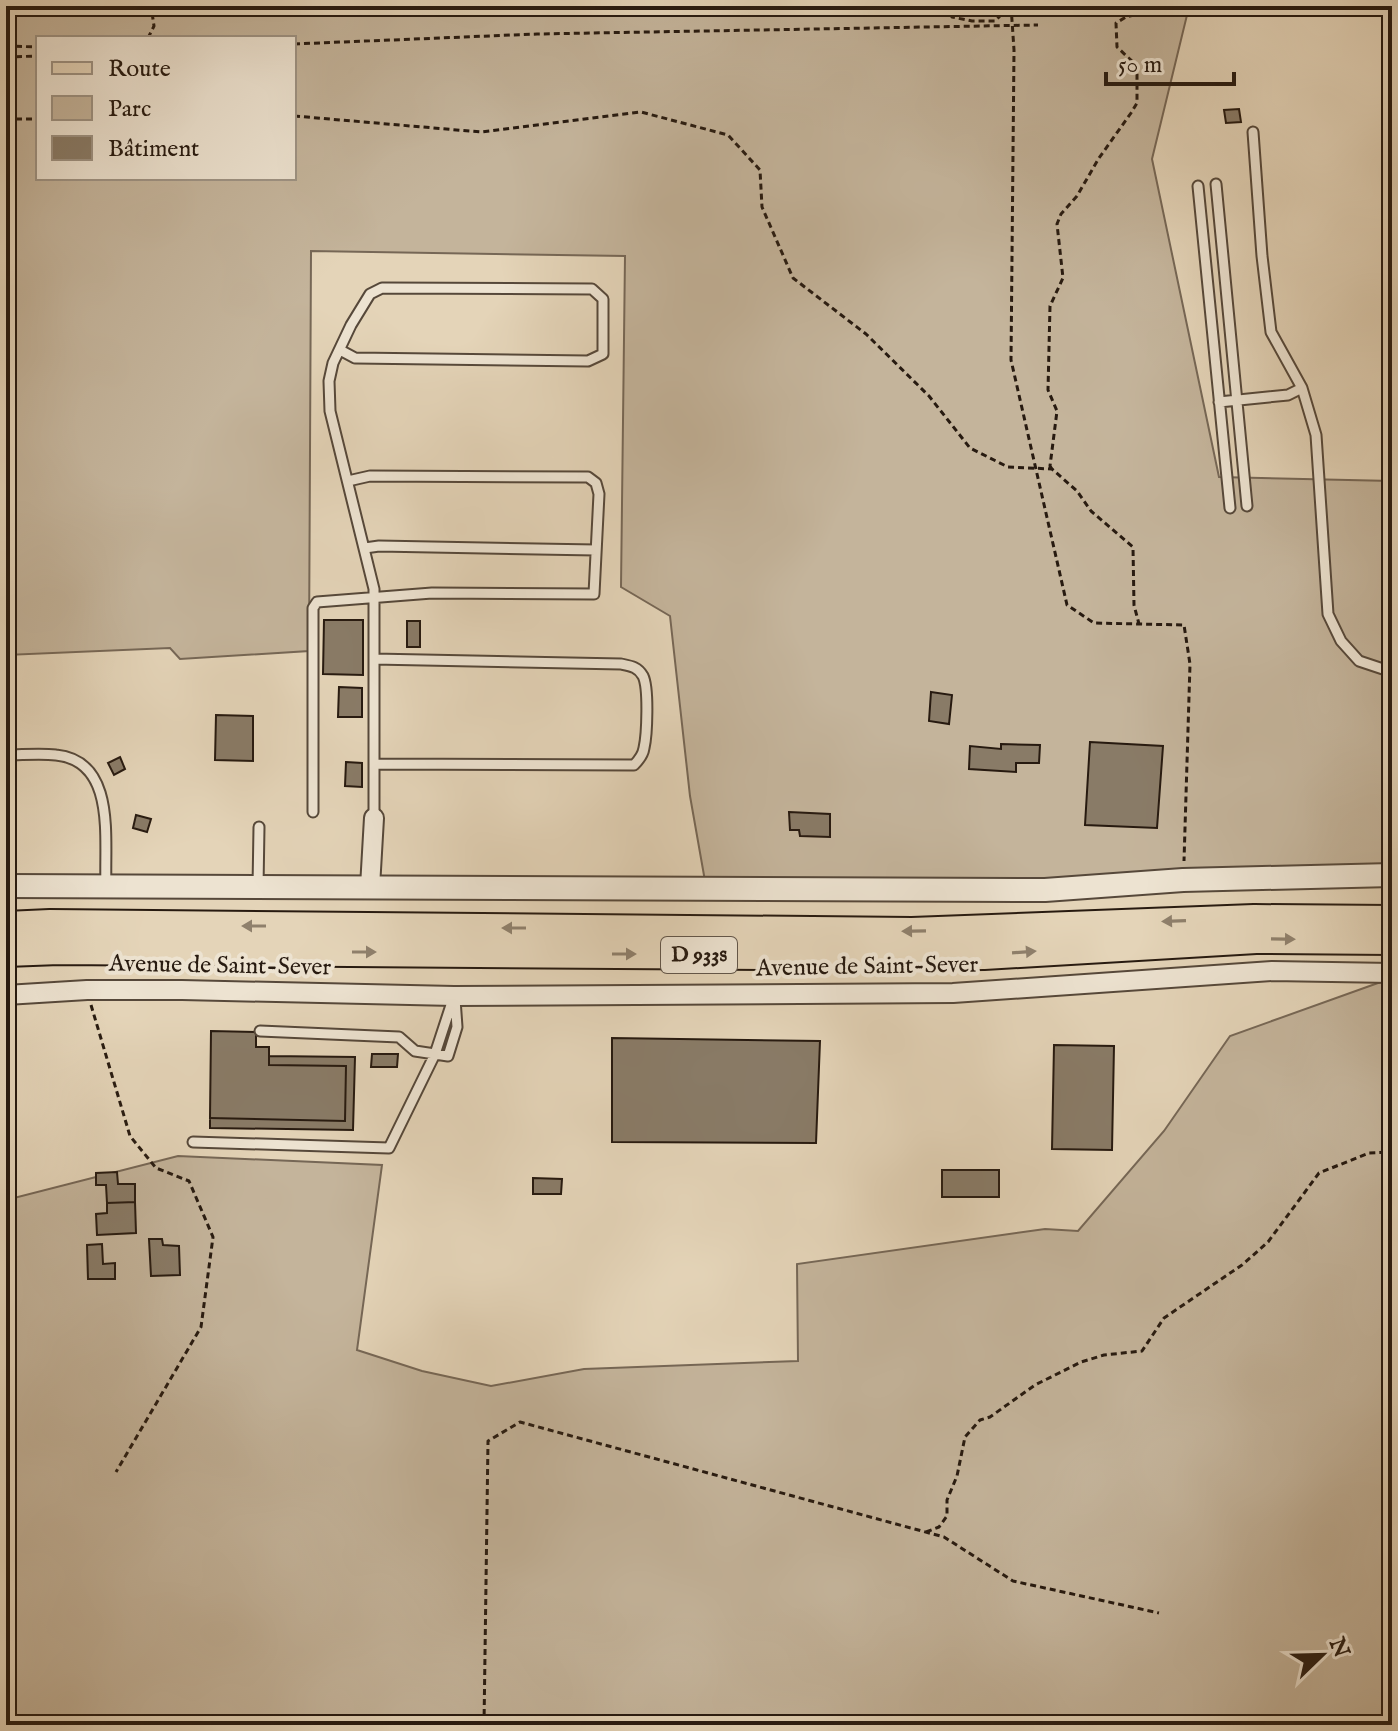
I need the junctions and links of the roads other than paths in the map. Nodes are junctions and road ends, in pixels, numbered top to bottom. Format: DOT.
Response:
graph roads {
  1 [pos="1253,132"];
  2 [pos="1216,184"];
  3 [pos="1198,186"];
  4 [pos="340,350"];
  5 [pos="1302,388"];
  6 [pos="1237,400"];
  7 [pos="1219,402"];
  8 [pos="348,481"];
  9 [pos="1247,506"];
  10 [pos="1230,508"];
  11 [pos="365,548"];
  12 [pos="596,550"];
  13 [pos="374,599"];
  14 [pos="374,659"];
  15 [pos="1392,672"];
  16 [pos="6,755"];
  17 [pos="374,764"];
  18 [pos="313,812"];
  19 [pos="374,818"];
  20 [pos="259,827"];
  21 [pos="1392,875"];
  22 [pos="106,884"];
  23 [pos="6,886"];
  24 [pos="258,887"];
  25 [pos="370,887"];
  26 [pos="1392,920"];
  27 [pos="6,926"];
  28 [pos="1392,940"];
  29 [pos="6,952"];
  30 [pos="1392,973"];
  31 [pos="6,995"];
  32 [pos="454,996"];
  33 [pos="260,1031"];
  34 [pos="435,1054"];
  35 [pos="193,1142"];
  1 -- 5 [label="lane"];
  2 -- 6 [label="lane"];
  3 -- 7 [label="lane"];
  4 -- 4 [label="lane"];
  4 -- 8 [label="lane"];
  5 -- 6 [label="lane"];
  5 -- 15 [label="lane"];
  6 -- 7 [label="lane"];
  6 -- 9 [label="lane"];
  7 -- 10 [label="lane"];
  8 -- 11 [label="lane"];
  8 -- 12 [label="lane"];
  11 -- 12 [label="lane"];
  11 -- 13 [label="lane"];
  12 -- 13 [label="lane"];
  13 -- 14 [label="lane"];
  13 -- 18 [label="lane"];
  14 -- 17 [label="lane"];
  14 -- 17 [label="lane"];
  16 -- 22 [label="lane"];
  17 -- 19 [label="lane"];
  19 -- 25 [label="street"];
  20 -- 24 [label="lane"];
  21 -- 25 [label="street"];
  22 -- 23 [label="street"];
  22 -- 24 [label="street"];
  24 -- 25 [label="street"];
  26 -- 27 [label="main road, D 933s, one-way"];
  29 -- 28 [label="main road, D 933s, one-way"];
  30 -- 32 [label="street, Avenue de Saint-Sever"];
  31 -- 32 [label="street, Avenue de Saint-Sever"];
  32 -- 34 [label="lane"];
  33 -- 34 [label="lane"];
  34 -- 35 [label="lane"];
}
